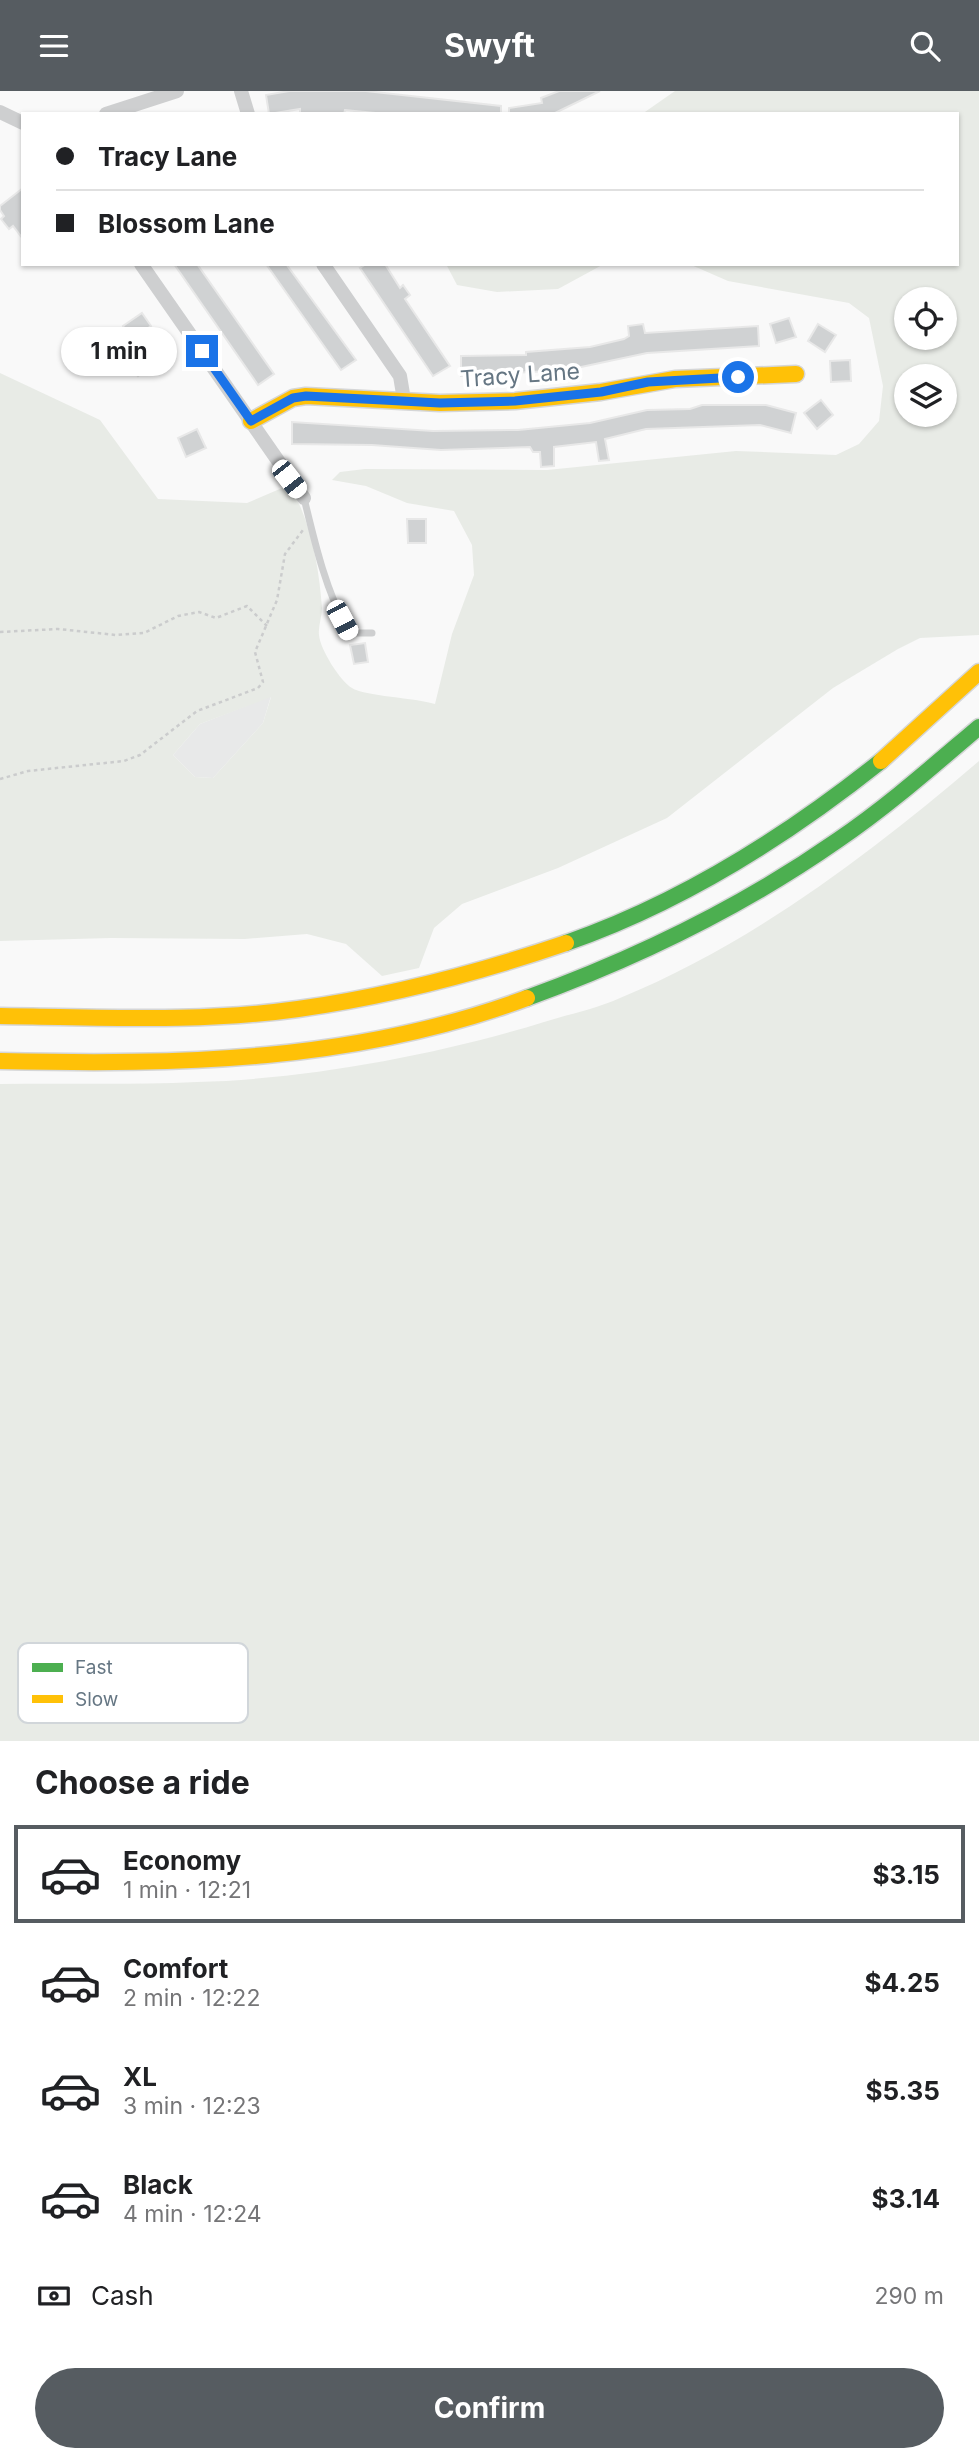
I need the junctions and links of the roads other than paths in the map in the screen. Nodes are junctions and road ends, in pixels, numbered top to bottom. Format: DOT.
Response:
graph roads {
  1 [pos="177,91"];
  2 [pos="241,91"];
  3 [pos="0,112"];
  4 [pos="112,112"];
  5 [pos="247,112"];
  6 [pos="21,122"];
  7 [pos="142,266"];
  8 [pos="324,266"];
  9 [pos="796,375"];
  10 [pos="404,400"];
  11 [pos="251,421"];
  12 [pos="304,498"];
  13 [pos="372,633"];
  14 [pos="979,672"];
  15 [pos="979,727"];
  16 [pos="0,1016"];
  17 [pos="0,1061"];
  1 -- 4 [label="street"];
  2 -- 5 [label="street"];
  3 -- 6 [label="street"];
  7 -- 11 [label="street"];
  8 -- 10 [label="street"];
  9 -- 10 [label="main road, Tracy Lane"];
  10 -- 11 [label="main road, Tracy Lane"];
  11 -- 12 [label="street"];
  12 -- 13 [label="lane"];
  14 -- 16 [label="main road"];
  15 -- 17 [label="main road"];
}
